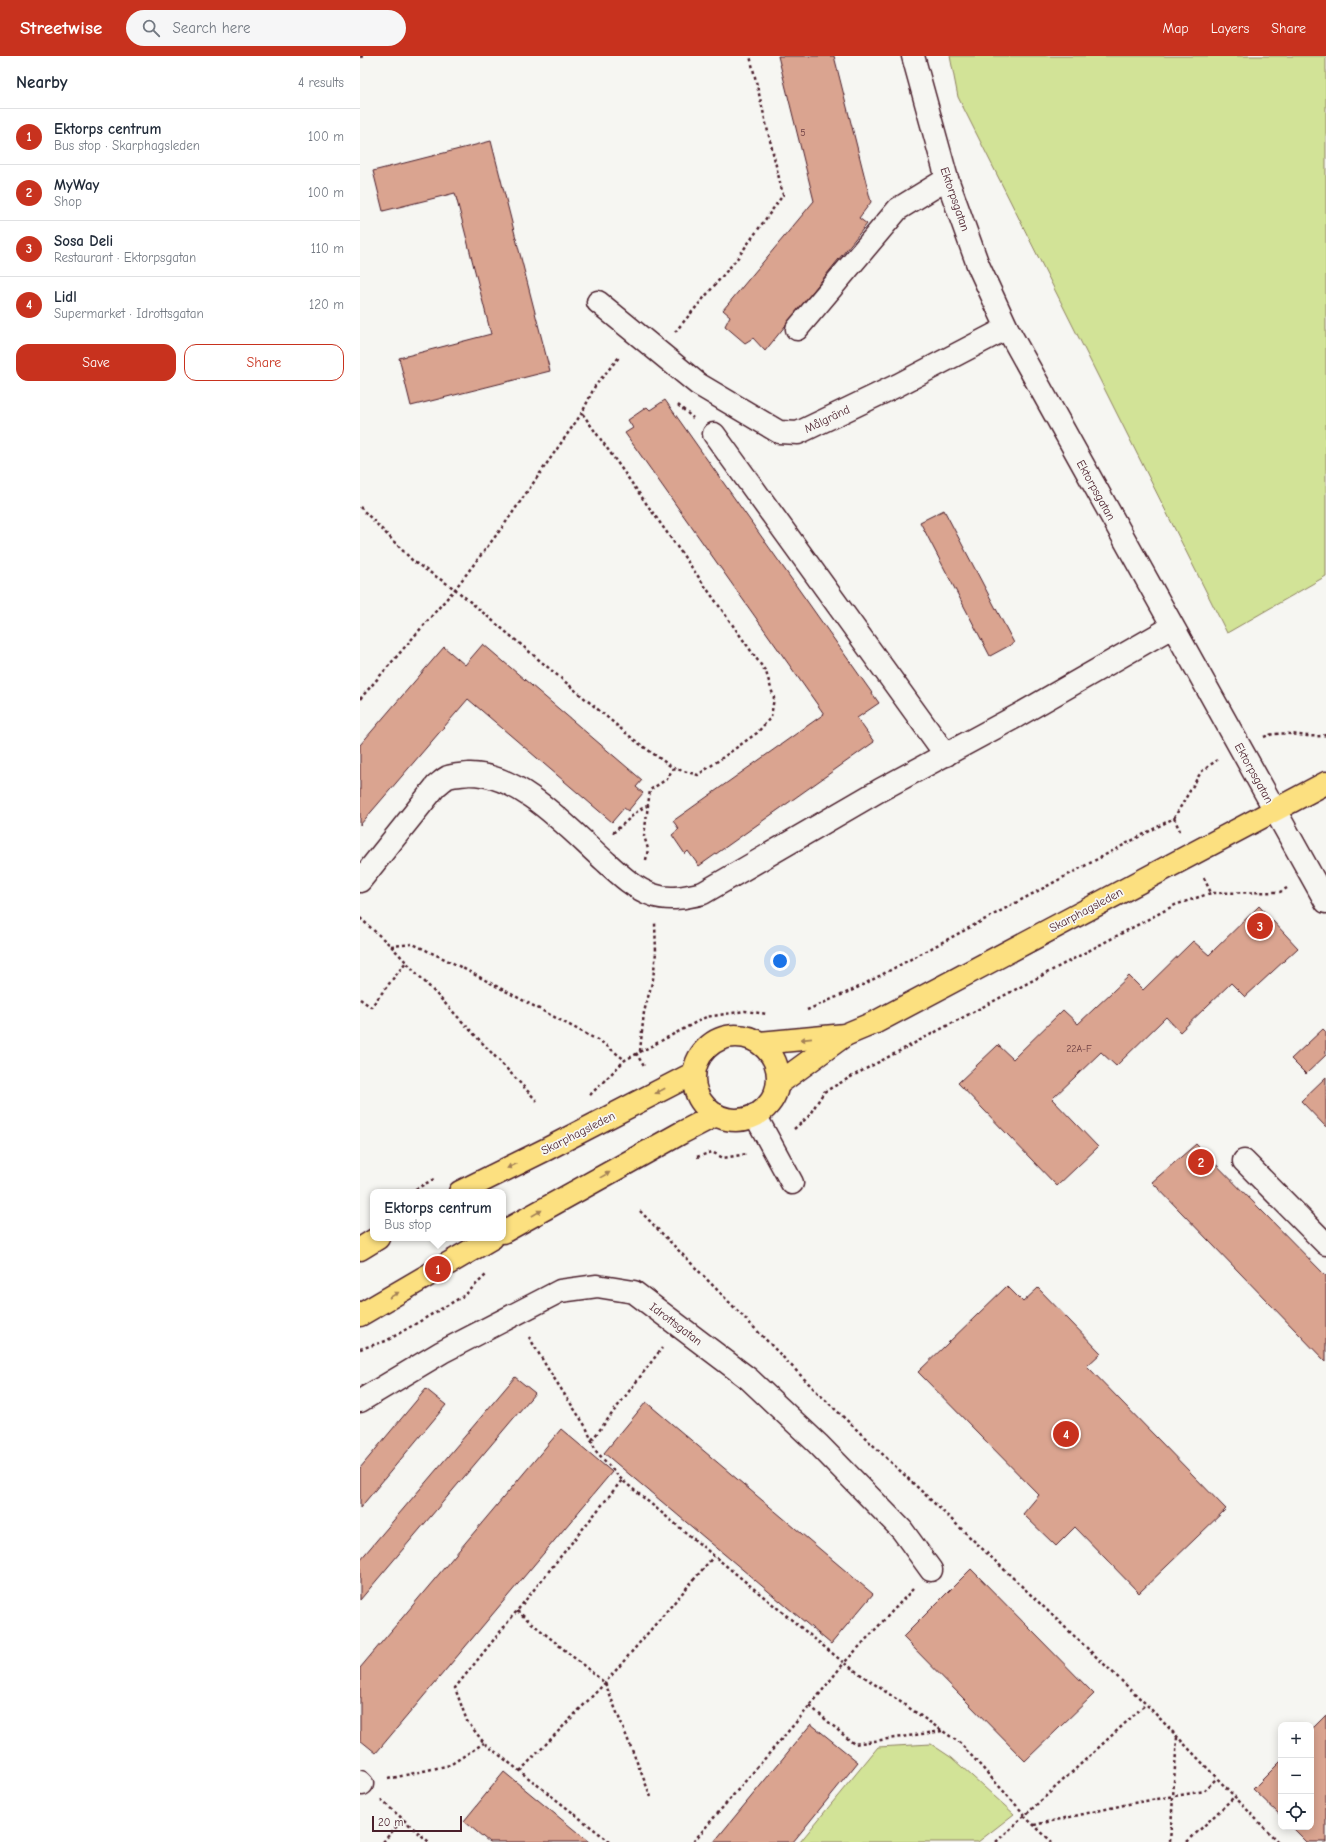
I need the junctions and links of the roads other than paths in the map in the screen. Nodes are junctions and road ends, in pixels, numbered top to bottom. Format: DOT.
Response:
graph roads {
  1 [pos="914,56"];
  2 [pos="947,179"];
  3 [pos="598,302"];
  4 [pos="1006,328"];
  5 [pos="797,329"];
  6 [pos="714,434"];
  7 [pos="1172,627"];
  8 [pos="946,755"];
  9 [pos="1326,783"];
  10 [pos="1275,810"];
  11 [pos="360,882"];
  12 [pos="1326,902"];
  13 [pos="845,1034"];
  14 [pos="760,1043"];
  15 [pos="694,1073"];
  16 [pos="778,1084"];
  17 [pos="755,1115"];
  18 [pos="716,1116"];
  19 [pos="1244,1161"];
  20 [pos="792,1183"];
  21 [pos="466,1189"];
  22 [pos="506,1230"];
  23 [pos="373,1241"];
  24 [pos="487,1241"];
  25 [pos="1326,1244"];
  26 [pos="360,1248"];
  27 [pos="360,1315"];
  28 [pos="360,1401"];
  29 [pos="931,1570"];
  1 -- 2 [label="street, Ektorpsgatan"];
  2 -- 4 [label="street, Ektorpsgatan"];
  2 -- 5 [label="street"];
  3 -- 4 [label="street, Målgränd"];
  4 -- 7 [label="street, Ektorpsgatan"];
  6 -- 8 [label="street"];
  7 -- 8 [label="street"];
  7 -- 10 [label="street, Ektorpsgatan"];
  8 -- 11 [label="street"];
  9 -- 10 [label="main road, Skarphagsleden"];
  10 -- 12 [label="street, Ektorpsgatan"];
  10 -- 13 [label="main road, Skarphagsleden"];
  13 -- 14 [label="main road, Skarphagsleden, one-way"];
  13 -- 16 [label="main road, Skarphagsleden"];
  14 -- 15 [label="main road"];
  14 -- 16 [label="main road"];
  15 -- 18 [label="main road"];
  15 -- 21 [label="main road, Skarphagsleden, one-way"];
  16 -- 17 [label="main road"];
  17 -- 18 [label="main road"];
  17 -- 20 [label="street"];
  22 -- 18 [label="main road, one-way"];
  19 -- 25 [label="street"];
  23 -- 26 [label="main road"];
  27 -- 24 [label="main road, one-way"];
  28 -- 29 [label="street, Idrottsgatan"];
}
